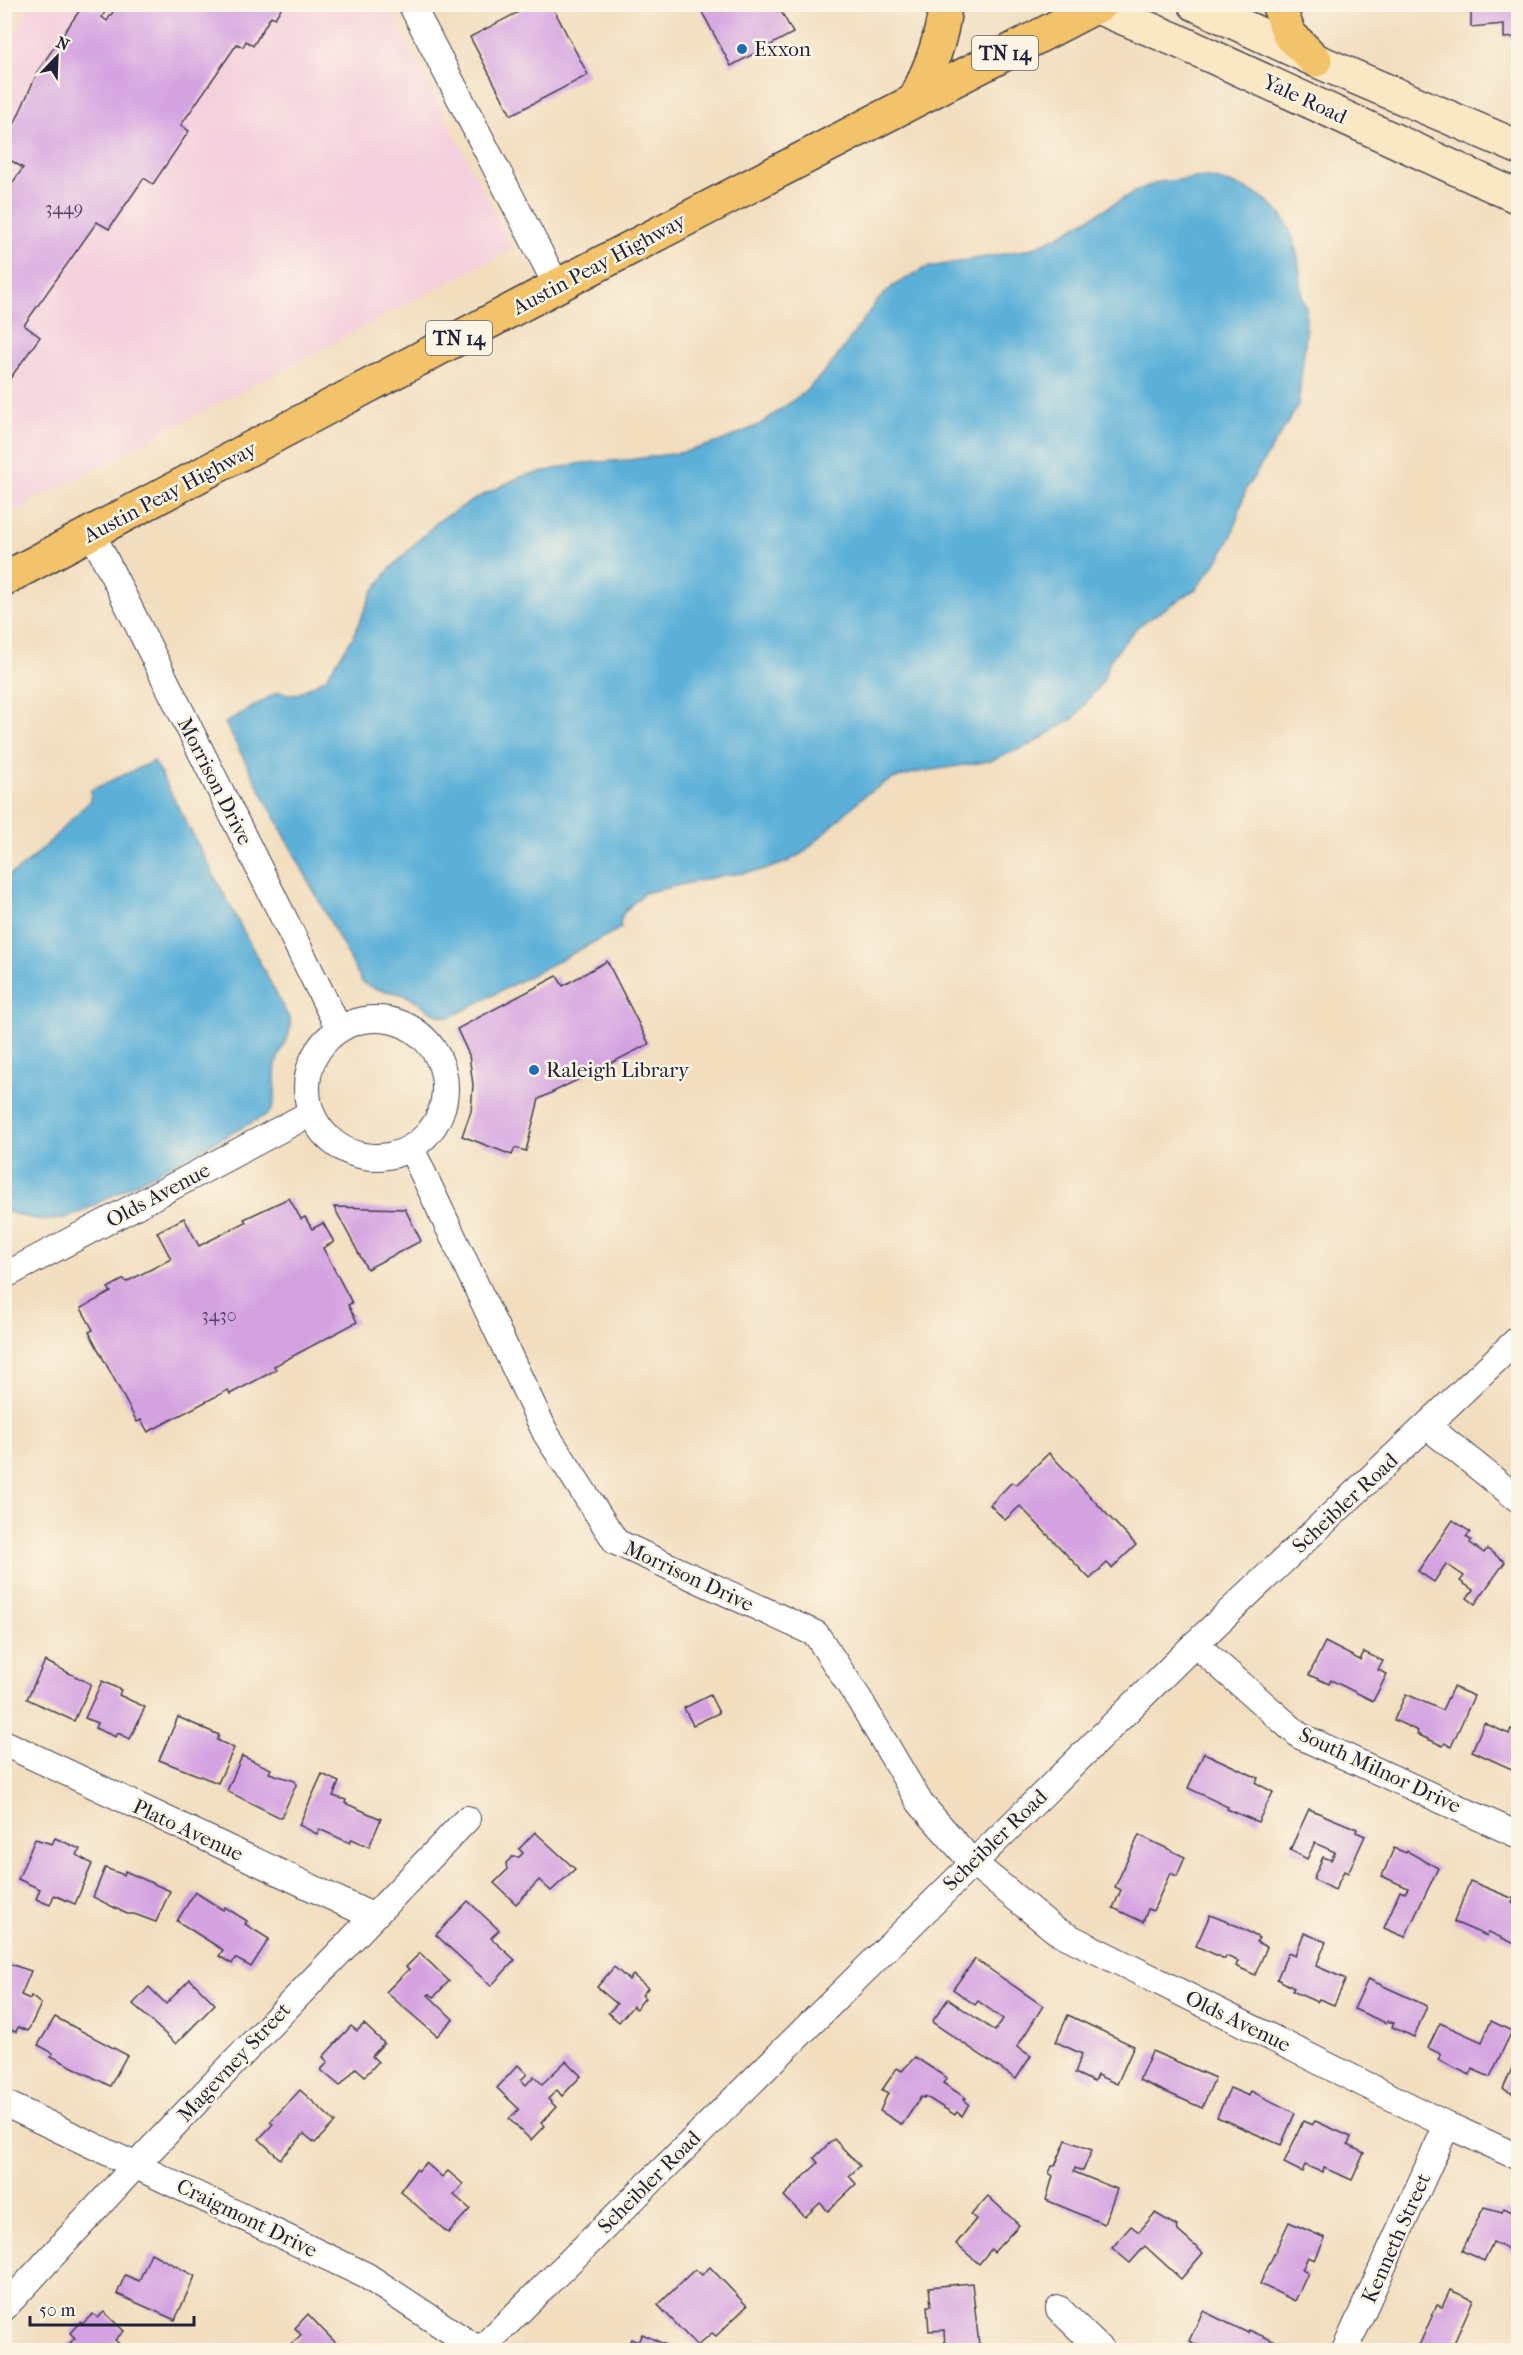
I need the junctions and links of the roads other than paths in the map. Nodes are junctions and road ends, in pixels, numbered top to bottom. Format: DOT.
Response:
graph roads {
  1 [pos="411,4"];
  2 [pos="945,4"];
  3 [pos="1195,4"];
  4 [pos="1278,4"];
  5 [pos="1096,5"];
  6 [pos="1315,60"];
  7 [pos="915,100"];
  8 [pos="1518,147"];
  9 [pos="1518,197"];
  10 [pos="557,286"];
  11 [pos="92,533"];
  12 [pos="4,579"];
  13 [pos="339,1029"];
  14 [pos="311,1113"];
  15 [pos="411,1148"];
  16 [pos="4,1276"];
  17 [pos="1518,1339"];
  18 [pos="1427,1426"];
  19 [pos="1518,1499"];
  20 [pos="1196,1644"];
  21 [pos="4,1743"];
  22 [pos="467,1819"];
  23 [pos="1518,1835"];
  24 [pos="972,1862"];
  25 [pos="372,1916"];
  26 [pos="4,2103"];
  27 [pos="1447,2125"];
  28 [pos="1518,2157"];
  29 [pos="136,2165"];
  30 [pos="4,2308"];
  31 [pos="1059,2309"];
  32 [pos="479,2350"];
  33 [pos="1101,2350"];
  34 [pos="1345,2350"];
  1 -- 10 [label="street"];
  2 -- 7 [label="main road"];
  3 -- 6 [label="main road, Yale Road"];
  4 -- 6 [label="main road"];
  5 -- 7 [label="main road, Austin Peay Highway / TN 14"];
  5 -- 9 [label="main road, Yale Road"];
  6 -- 8 [label="main road, Yale Road"];
  7 -- 10 [label="main road, Austin Peay Highway / TN 14"];
  10 -- 11 [label="main road, Austin Peay Highway / TN 14"];
  11 -- 12 [label="main road, Austin Peay Highway / TN 14"];
  11 -- 13 [label="street, Morrison Drive"];
  13 -- 14 [label="street"];
  13 -- 15 [label="street"];
  14 -- 15 [label="street"];
  14 -- 16 [label="street, Olds Avenue"];
  15 -- 24 [label="street, Morrison Drive"];
  17 -- 18 [label="street, Scheibler Road"];
  18 -- 19 [label="street"];
  18 -- 20 [label="street, Scheibler Road"];
  20 -- 23 [label="street, South Milnor Drive"];
  20 -- 24 [label="street, Scheibler Road"];
  21 -- 25 [label="street, Plato Avenue"];
  22 -- 25 [label="street, Magevney Street"];
  24 -- 27 [label="street, Olds Avenue"];
  24 -- 32 [label="street, Scheibler Road"];
  25 -- 29 [label="street, Magevney Street"];
  26 -- 29 [label="street, Craigmont Drive"];
  27 -- 28 [label="street, Olds Avenue"];
  27 -- 34 [label="street, Kenneth Street"];
  29 -- 30 [label="street, Magevney Street"];
  29 -- 32 [label="street, Craigmont Drive"];
  31 -- 33 [label="street"];
}
